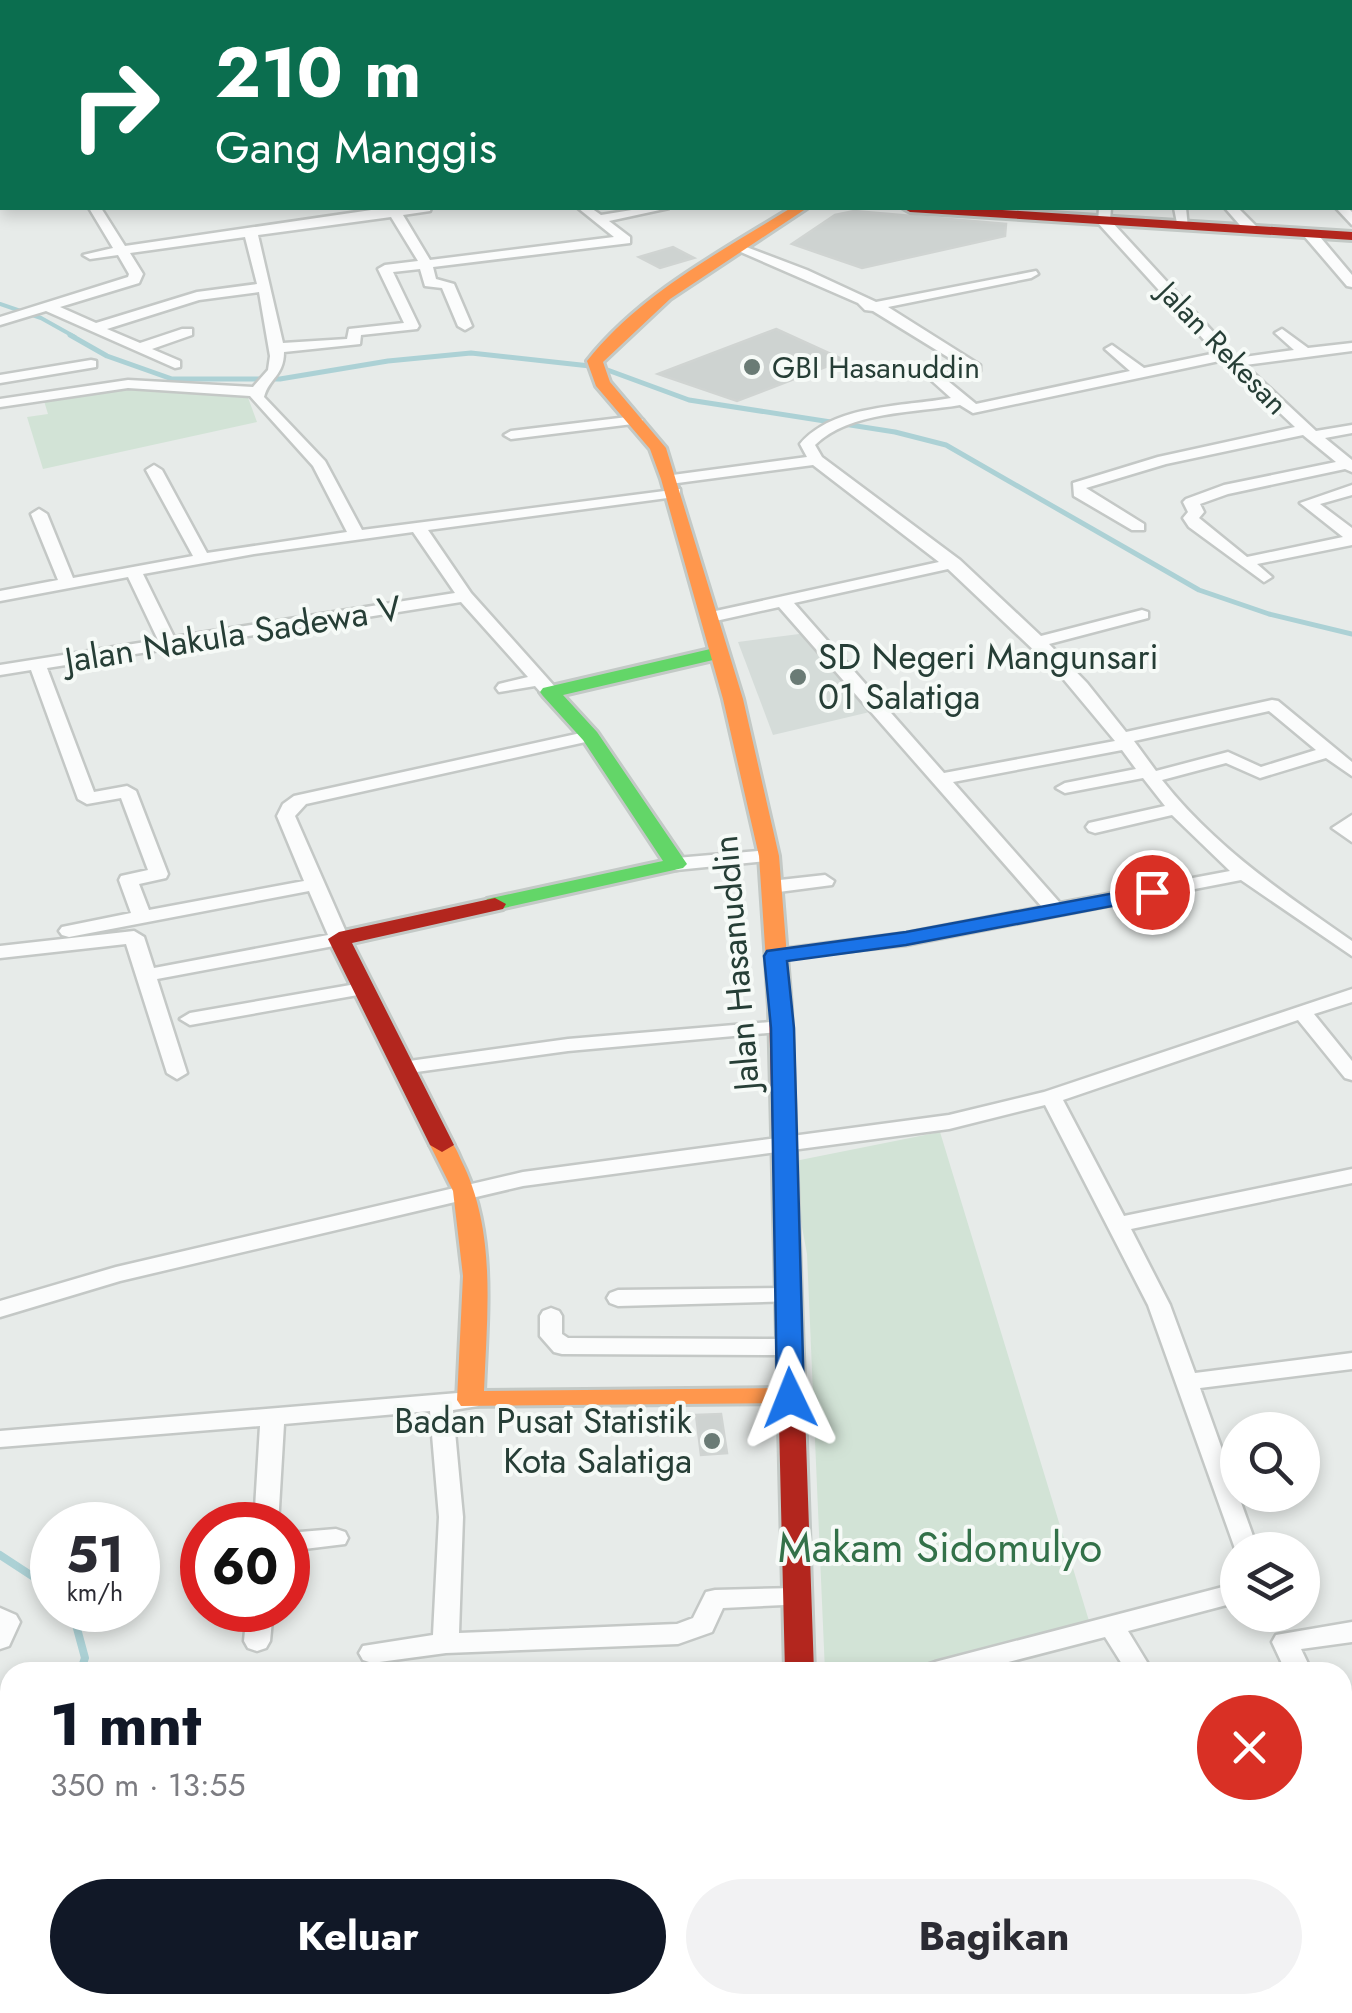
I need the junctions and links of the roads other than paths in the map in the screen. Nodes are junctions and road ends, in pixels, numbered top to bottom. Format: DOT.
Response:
graph roads {
  1 [pos="101,210"];
  2 [pos="393,210"];
  3 [pos="587,210"];
  4 [pos="651,210"];
  5 [pos="797,210"];
  6 [pos="1009,210"];
  7 [pos="1234,210"];
  8 [pos="1104,214"];
  9 [pos="1182,216"];
  10 [pos="599,219"];
  11 [pos="259,228"];
  12 [pos="1250,230"];
  13 [pos="1310,234"];
  14 [pos="1352,236"];
  15 [pos="741,249"];
  16 [pos="120,251"];
  17 [pos="90,256"];
  18 [pos="428,265"];
  19 [pos="1031,274"];
  20 [pos="1352,283"];
  21 [pos="265,287"];
  22 [pos="870,307"];
  23 [pos="45,310"];
  24 [pos="0,321"];
  25 [pos="465,326"];
  26 [pos="95,328"];
  27 [pos="186,332"];
  28 [pos="1282,333"];
  29 [pos="140,348"];
  30 [pos="274,348"];
  31 [pos="1352,348"];
  32 [pos="1112,349"];
  33 [pos="1306,354"];
  34 [pos="1232,358"];
  35 [pos="90,364"];
  36 [pos="174,364"];
  37 [pos="1142,373"];
  38 [pos="0,380"];
  39 [pos="265,383"];
  40 [pos="960,401"];
  41 [pos="0,402"];
  42 [pos="636,420"];
  43 [pos="1352,429"];
  44 [pos="1307,433"];
  45 [pos="511,435"];
  46 [pos="816,460"];
  47 [pos="1350,466"];
  48 [pos="154,470"];
  49 [pos="672,486"];
  50 [pos="1352,490"];
  51 [pos="39,514"];
  52 [pos="418,526"];
  53 [pos="1138,527"];
  54 [pos="356,534"];
  55 [pos="1352,538"];
  56 [pos="202,558"];
  57 [pos="1244,562"];
  58 [pos="954,563"];
  59 [pos="133,571"];
  60 [pos="1264,576"];
  61 [pos="68,584"];
  62 [pos="0,596"];
  63 [pos="465,596"];
  64 [pos="785,602"];
  65 [pos="1142,615"];
  66 [pos="711,617"];
  67 [pos="1038,642"];
  68 [pos="170,645"];
  69 [pos="719,653"];
  70 [pos="37,664"];
  71 [pos="0,670"];
  72 [pos="545,686"];
  73 [pos="505,688"];
  74 [pos="590,736"];
  75 [pos="1125,741"];
  76 [pos="1328,752"];
  77 [pos="1352,772"];
  78 [pos="1150,774"];
  79 [pos="942,779"];
  80 [pos="1065,788"];
  81 [pos="1176,809"];
  82 [pos="1352,820"];
  83 [pos="1095,827"];
  84 [pos="1352,836"];
  85 [pos="770,856"];
  86 [pos="676,864"];
  87 [pos="1246,874"];
  88 [pos="825,881"];
  89 [pos="318,884"];
  90 [pos="771,887"];
  91 [pos="1055,910"];
  92 [pos="142,917"];
  93 [pos="68,931"];
  94 [pos="339,939"];
  95 [pos="1352,950"];
  96 [pos="0,952"];
  97 [pos="775,956"];
  98 [pos="147,975"];
  99 [pos="362,989"];
  100 [pos="1352,994"];
  101 [pos="1302,1012"];
  102 [pos="190,1019"];
  103 [pos="782,1028"];
  104 [pos="402,1068"];
  105 [pos="177,1073"];
  106 [pos="1352,1074"];
  107 [pos="1051,1097"];
  108 [pos="784,1142"];
  109 [pos="1352,1176"];
  110 [pos="465,1191"];
  111 [pos="1116,1225"];
  112 [pos="787,1296"];
  113 [pos="618,1298"];
  114 [pos="0,1309"];
  115 [pos="551,1316"];
  116 [pos="789,1347"];
  117 [pos="1352,1361"];
  118 [pos="1186,1382"];
  119 [pos="790,1398"];
  120 [pos="470,1400"];
  121 [pos="441,1403"];
  122 [pos="272,1416"];
  123 [pos="0,1438"];
  124 [pos="267,1502"];
  125 [pos="1240,1532"];
  126 [pos="336,1538"];
  127 [pos="310,1540"];
  128 [pos="1220,1597"];
  129 [pos="797,1598"];
  130 [pos="0,1618"];
  131 [pos="1113,1628"];
  132 [pos="258,1632"];
  133 [pos="1352,1632"];
  134 [pos="0,1639"];
  135 [pos="257,1640"];
  136 [pos="446,1644"];
  137 [pos="372,1653"];
  138 [pos="800,1662"];
  139 [pos="975,1662"];
  140 [pos="1134,1662"];
  141 [pos="1294,1662"];
  1 -- 16 [label="street"];
  2 -- 11 [label="street"];
  2 -- 18 [label="street"];
  3 -- 10 [label="street"];
  4 -- 10 [label="street"];
  5 -- 15 [label="main road, Jalan Hasanuddin"];
  6 -- 8 [label="main road"];
  7 -- 12 [label="street"];
  8 -- 9 [label="main road"];
  8 -- 34 [label="street, Jalan Rekesan"];
  9 -- 12 [label="main road"];
  10 -- 18 [label="street"];
  11 -- 16 [label="street"];
  11 -- 21 [label="street"];
  12 -- 13 [label="main road"];
  13 -- 14 [label="main road"];
  13 -- 20 [label="street"];
  15 -- 22 [label="street"];
  15 -- 42 [label="main road, Jalan Hasanuddin"];
  16 -- 17 [label="street"];
  16 -- 23 [label="street"];
  18 -- 25 [label="street"];
  18 -- 30 [label="street"];
  19 -- 22 [label="street"];
  21 -- 26 [label="street"];
  21 -- 30 [label="street"];
  22 -- 40 [label="street"];
  23 -- 24 [label="street"];
  23 -- 26 [label="street"];
  26 -- 29 [label="street"];
  27 -- 29 [label="street"];
  28 -- 33 [label="street"];
  29 -- 36 [label="street"];
  30 -- 39 [label="street"];
  31 -- 33 [label="street"];
  32 -- 37 [label="street"];
  33 -- 34 [label="street"];
  34 -- 37 [label="street"];
  34 -- 44 [label="street, Jalan Rekesan"];
  35 -- 38 [label="street"];
  37 -- 40 [label="street"];
  39 -- 41 [label="street"];
  39 -- 54 [label="street"];
  40 -- 46 [label="street"];
  42 -- 45 [label="street"];
  42 -- 49 [label="main road, Jalan Hasanuddin"];
  43 -- 44 [label="street"];
  44 -- 47 [label="street, Jalan Rekesan"];
  44 -- 53 [label="street"];
  46 -- 49 [label="street"];
  46 -- 58 [label="street"];
  47 -- 57 [label="street"];
  48 -- 56 [label="street"];
  49 -- 52 [label="street"];
  49 -- 66 [label="main road, Jalan Hasanuddin"];
  50 -- 55 [label="street"];
  51 -- 61 [label="street"];
  52 -- 54 [label="street"];
  52 -- 63 [label="street"];
  54 -- 56 [label="street"];
  55 -- 57 [label="street"];
  56 -- 59 [label="street"];
  57 -- 60 [label="street"];
  58 -- 64 [label="street"];
  58 -- 67 [label="street"];
  59 -- 61 [label="street"];
  59 -- 68 [label="street"];
  61 -- 62 [label="street"];
  63 -- 68 [label="street, Jalan Nakula Sadewa V"];
  63 -- 72 [label="street"];
  64 -- 66 [label="street"];
  64 -- 79 [label="street"];
  65 -- 67 [label="street"];
  66 -- 69 [label="main road, Jalan Hasanuddin"];
  67 -- 75 [label="street"];
  68 -- 70 [label="street, Jalan Nakula Sadewa V"];
  69 -- 72 [label="main road"];
  69 -- 85 [label="main road, Jalan Hasanuddin"];
  70 -- 71 [label="street, Jalan Nakula Sadewa V"];
  70 -- 92 [label="street"];
  72 -- 73 [label="street"];
  72 -- 74 [label="main road"];
  74 -- 86 [label="main road"];
  74 -- 89 [label="street"];
  75 -- 76 [label="street"];
  75 -- 78 [label="street"];
  75 -- 79 [label="street"];
  76 -- 77 [label="street"];
  76 -- 78 [label="street"];
  78 -- 80 [label="street"];
  78 -- 81 [label="street"];
  79 -- 91 [label="street"];
  81 -- 83 [label="street"];
  81 -- 87 [label="street"];
  82 -- 84 [label="street"];
  85 -- 86 [label="street"];
  85 -- 90 [label="main road, Jalan Hasanuddin"];
  86 -- 94 [label="main road"];
  87 -- 91 [label="street"];
  87 -- 95 [label="street"];
  88 -- 90 [label="street"];
  89 -- 92 [label="street"];
  89 -- 94 [label="street"];
  90 -- 97 [label="main road, Jalan Hasanuddin"];
  91 -- 97 [label="street"];
  92 -- 93 [label="street"];
  94 -- 98 [label="street"];
  94 -- 99 [label="main road"];
  96 -- 98 [label="street"];
  97 -- 103 [label="main road, Jalan Hasanuddin"];
  98 -- 105 [label="street"];
  99 -- 102 [label="street"];
  99 -- 104 [label="main road"];
  100 -- 101 [label="street"];
  101 -- 106 [label="street"];
  101 -- 107 [label="street"];
  103 -- 104 [label="street"];
  103 -- 108 [label="main road, Jalan Hasanuddin"];
  104 -- 110 [label="main road"];
  107 -- 108 [label="street"];
  107 -- 111 [label="street"];
  108 -- 110 [label="street"];
  108 -- 112 [label="main road, Jalan Hasanuddin"];
  109 -- 111 [label="street"];
  110 -- 114 [label="street"];
  110 -- 120 [label="main road"];
  111 -- 118 [label="street"];
  112 -- 113 [label="street"];
  112 -- 116 [label="main road, Jalan Hasanuddin"];
  115 -- 116 [label="street"];
  116 -- 119 [label="main road, Jalan Hasanuddin"];
  117 -- 118 [label="street"];
  118 -- 125 [label="street"];
  119 -- 120 [label="main road"];
  119 -- 129 [label="main road, Jalan Hasanuddin"];
  120 -- 121 [label="street"];
  121 -- 122 [label="street"];
  121 -- 136 [label="street"];
  122 -- 123 [label="street"];
  122 -- 124 [label="street"];
  126 -- 127 [label="street"];
  128 -- 131 [label="street"];
  129 -- 136 [label="street"];
  129 -- 138 [label="main road, Jalan Hasanuddin"];
  130 -- 134 [label="street"];
  131 -- 139 [label="street"];
  131 -- 140 [label="street"];
  132 -- 135 [label="street"];
  133 -- 141 [label="street"];
  136 -- 137 [label="street"];
}
